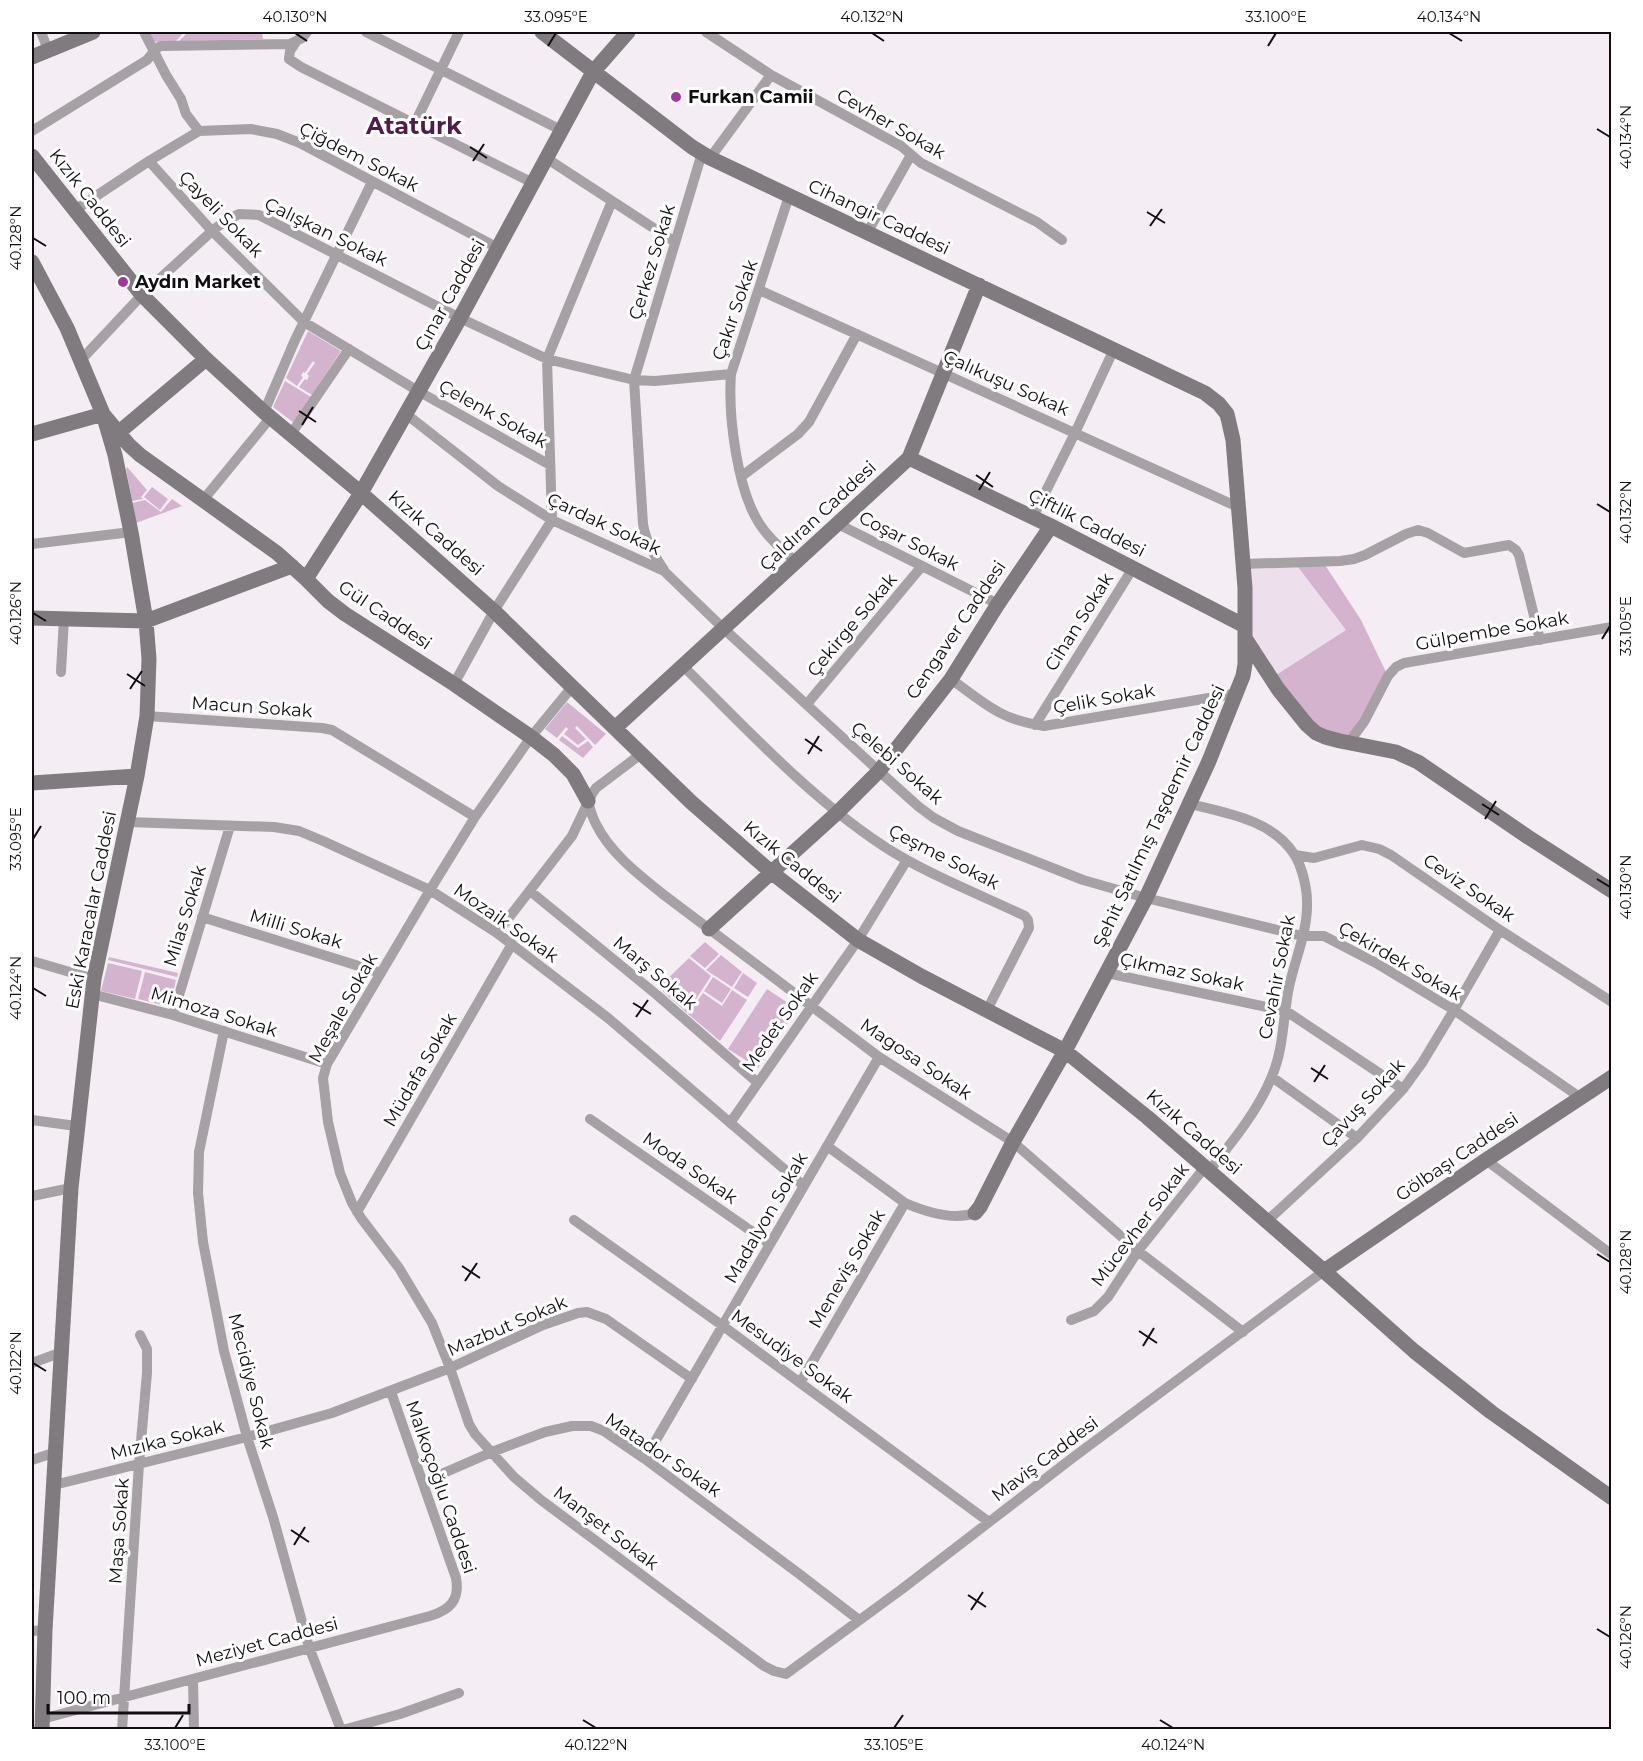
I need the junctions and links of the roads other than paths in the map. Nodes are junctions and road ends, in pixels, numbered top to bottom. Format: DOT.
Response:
graph roads {
  1 [pos="41,32"];
  2 [pos="93,32"];
  3 [pos="144,32"];
  4 [pos="307,32"];
  5 [pos="366,32"];
  6 [pos="459,32"];
  7 [pos="542,32"];
  8 [pos="628,32"];
  9 [pos="706,32"];
  10 [pos="296,42"];
  11 [pos="48,50"];
  12 [pos="154,52"];
  13 [pos="32,57"];
  14 [pos="441,70"];
  15 [pos="593,72"];
  16 [pos="771,75"];
  17 [pos="414,125"];
  18 [pos="561,130"];
  19 [pos="32,131"];
  20 [pos="198,131"];
  21 [pos="911,155"];
  22 [pos="32,156"];
  23 [pos="706,156"];
  24 [pos="546,158"];
  25 [pos="149,161"];
  26 [pos="372,182"];
  27 [pos="533,183"];
  28 [pos="789,196"];
  29 [pos="612,201"];
  30 [pos="75,210"];
  31 [pos="212,231"];
  32 [pos="867,233"];
  33 [pos="1062,240"];
  34 [pos="675,242"];
  35 [pos="498,249"];
  36 [pos="336,254"];
  37 [pos="32,262"];
  38 [pos="979,285"];
  39 [pos="759,290"];
  40 [pos="142,296"];
  41 [pos="460,318"];
  42 [pos="304,322"];
  43 [pos="857,334"];
  44 [pos="349,349"];
  45 [pos="1114,349"];
  46 [pos="206,359"];
  47 [pos="547,359"];
  48 [pos="81,360"];
  49 [pos="944,373"];
  50 [pos="730,374"];
  51 [pos="634,380"];
  52 [pos="418,391"];
  53 [pos="1219,404"];
  54 [pos="103,414"];
  55 [pos="406,414"];
  56 [pos="268,415"];
  57 [pos="1075,433"];
  58 [pos="32,434"];
  59 [pos="291,434"];
  60 [pos="115,436"];
  61 [pos="909,459"];
  62 [pos="550,465"];
  63 [pos="742,476"];
  64 [pos="361,493"];
  65 [pos="204,500"];
  66 [pos="1238,507"];
  67 [pos="1033,517"];
  68 [pos="552,520"];
  69 [pos="838,524"];
  70 [pos="1051,526"];
  71 [pos="131,532"];
  72 [pos="32,544"];
  73 [pos="796,562"];
  74 [pos="1243,564"];
  75 [pos="292,566"];
  76 [pos="922,567"];
  77 [pos="1132,568"];
  78 [pos="664,571"];
  79 [pos="306,579"];
  80 [pos="998,604"];
  81 [pos="494,611"];
  82 [pos="32,618"];
  83 [pos="64,618"];
  84 [pos="146,621"];
  85 [pos="1611,627"];
  86 [pos="724,628"];
  87 [pos="1245,632"];
  88 [pos="1540,640"];
  89 [pos="683,666"];
  90 [pos="61,672"];
  91 [pos="951,679"];
  92 [pos="454,684"];
  93 [pos="572,687"];
  94 [pos="1238,693"];
  95 [pos="807,704"];
  96 [pos="147,716"];
  97 [pos="1035,725"];
  98 [pos="615,728"];
  99 [pos="531,737"];
  100 [pos="1349,742"];
  101 [pos="641,754"];
  102 [pos="879,771"];
  103 [pos="137,776"];
  104 [pos="32,783"];
  105 [pos="588,801"];
  106 [pos="1190,804"];
  107 [pos="837,813"];
  108 [pos="475,817"];
  109 [pos="128,822"];
  110 [pos="230,826"];
  111 [pos="1295,855"];
  112 [pos="907,860"];
  113 [pos="771,872"];
  114 [pos="430,890"];
  115 [pos="530,891"];
  116 [pos="1611,891"];
  117 [pos="1146,898"];
  118 [pos="202,917"];
  119 [pos="709,929"];
  120 [pos="1500,930"];
  121 [pos="497,933"];
  122 [pos="1302,936"];
  123 [pos="858,940"];
  124 [pos="512,944"];
  125 [pos="32,961"];
  126 [pos="381,973"];
  127 [pos="1107,973"];
  128 [pos="93,986"];
  129 [pos="1611,1002"];
  130 [pos="810,1007"];
  131 [pos="987,1010"];
  132 [pos="1454,1010"];
  133 [pos="1286,1011"];
  134 [pos="173,1015"];
  135 [pos="224,1031"];
  136 [pos="1065,1051"];
  137 [pos="879,1057"];
  138 [pos="327,1064"];
  139 [pos="1272,1077"];
  140 [pos="1611,1077"];
  141 [pos="758,1083"];
  142 [pos="1403,1089"];
  143 [pos="1581,1098"];
  144 [pos="590,1119"];
  145 [pos="32,1120"];
  146 [pos="730,1123"];
  147 [pos="76,1126"];
  148 [pos="1357,1138"];
  149 [pos="1013,1142"];
  150 [pos="827,1146"];
  151 [pos="1486,1160"];
  152 [pos="1207,1169"];
  153 [pos="804,1186"];
  154 [pos="70,1188"];
  155 [pos="32,1196"];
  156 [pos="905,1203"];
  157 [pos="357,1212"];
  158 [pos="975,1213"];
  159 [pos="574,1220"];
  160 [pos="1267,1221"];
  161 [pos="770,1244"];
  162 [pos="1138,1251"];
  163 [pos="1611,1255"];
  164 [pos="1324,1271"];
  165 [pos="1071,1320"];
  166 [pos="723,1326"];
  167 [pos="1243,1332"];
  168 [pos="140,1335"];
  169 [pos="62,1352"];
  170 [pos="32,1363"];
  171 [pos="450,1368"];
  172 [pos="692,1379"];
  173 [pos="800,1383"];
  174 [pos="391,1392"];
  175 [pos="247,1437"];
  176 [pos="56,1452"];
  177 [pos="492,1452"];
  178 [pos="645,1459"];
  179 [pos="32,1460"];
  180 [pos="139,1464"];
  181 [pos="423,1482"];
  182 [pos="54,1485"];
  183 [pos="1611,1498"];
  184 [pos="989,1522"];
  185 [pos="457,1593"];
  186 [pos="859,1620"];
  187 [pos="38,1631"];
  188 [pos="309,1647"];
  189 [pos="786,1674"];
  190 [pos="193,1679"];
  191 [pos="459,1693"];
  192 [pos="124,1697"];
  193 [pos="42,1724"];
  194 [pos="122,1730"];
  195 [pos="194,1730"];
  196 [pos="342,1730"];
  1 -- 11 [label="street"];
  2 -- 11 [label="street"];
  3 -- 12 [label="street"];
  4 -- 10 [label="street"];
  5 -- 14 [label="street"];
  6 -- 14 [label="street"];
  7 -- 15 [label="street, Cihangir Caddesi"];
  8 -- 15 [label="street, Çınar Caddesi"];
  9 -- 16 [label="street, Cevher Sokak"];
  10 -- 12 [label="street"];
  10 -- 17 [label="street"];
  11 -- 13 [label="street"];
  12 -- 19 [label="street"];
  12 -- 20 [label="street"];
  14 -- 17 [label="street"];
  14 -- 18 [label="street"];
  15 -- 18 [label="street, Çınar Caddesi"];
  15 -- 23 [label="street, Cihangir Caddesi"];
  16 -- 21 [label="street, Cevher Sokak"];
  16 -- 23 [label="street, Çerkez Sokak"];
  17 -- 27 [label="street"];
  18 -- 24 [label="street, Çınar Caddesi"];
  20 -- 25 [label="street, Çiğdem Sokak"];
  20 -- 26 [label="street, Çiğdem Sokak"];
  21 -- 32 [label="street"];
  21 -- 33 [label="street, Cevher Sokak"];
  22 -- 30 [label="street, Kızık Caddesi"];
  23 -- 28 [label="street, Cihangir Caddesi"];
  23 -- 34 [label="street, Çerkez Sokak"];
  24 -- 27 [label="street, Çınar Caddesi"];
  24 -- 29 [label="street"];
  25 -- 30 [label="street, Çiğdem Sokak"];
  25 -- 31 [label="street, Çayeli Sokak"];
  26 -- 35 [label="street, Çiğdem Sokak"];
  26 -- 36 [label="street"];
  27 -- 35 [label="street, Çınar Caddesi"];
  28 -- 32 [label="street, Cihangir Caddesi"];
  28 -- 39 [label="street, Çakır Sokak"];
  29 -- 34 [label="street"];
  29 -- 47 [label="street"];
  30 -- 40 [label="street, Kızık Caddesi"];
  31 -- 36 [label="street, Çalışkan Sokak"];
  31 -- 40 [label="street, Çalışkan Sokak"];
  31 -- 42 [label="street, Çayeli Sokak"];
  32 -- 38 [label="street, Cihangir Caddesi"];
  34 -- 51 [label="street, Çerkez Sokak"];
  35 -- 41 [label="street, Çınar Caddesi"];
  36 -- 41 [label="street, Çalışkan Sokak"];
  36 -- 42 [label="street"];
  37 -- 48 [label="street, Eski Karacalar Caddesi"];
  38 -- 45 [label="street, Cihangir Caddesi"];
  38 -- 49 [label="street, Çaldıran Caddesi"];
  39 -- 43 [label="street, Çalıkuşu Sokak"];
  39 -- 50 [label="street, Çakır Sokak"];
  40 -- 46 [label="street, Kızık Caddesi"];
  40 -- 48 [label="street, Çalışkan Sokak"];
  41 -- 47 [label="street, Çalışkan Sokak"];
  41 -- 52 [label="street, Çınar Caddesi"];
  42 -- 44 [label="street, Çayeli Sokak"];
  42 -- 56 [label="street"];
  43 -- 49 [label="street, Çalıkuşu Sokak"];
  43 -- 63 [label="street"];
  44 -- 52 [label="street, Çayeli Sokak"];
  44 -- 59 [label="street"];
  45 -- 53 [label="street, Cihangir Caddesi"];
  45 -- 57 [label="street"];
  46 -- 56 [label="street, Kızık Caddesi"];
  46 -- 60 [label="street"];
  47 -- 51 [label="street, Çalışkan Sokak"];
  47 -- 62 [label="street"];
  48 -- 54 [label="street, Eski Karacalar Caddesi"];
  49 -- 57 [label="street, Çalıkuşu Sokak"];
  49 -- 61 [label="street, Çaldıran Caddesi"];
  50 -- 51 [label="street, Çalışkan Sokak"];
  50 -- 63 [label="street, Çakır Sokak"];
  51 -- 78 [label="street"];
  52 -- 55 [label="street, Çınar Caddesi"];
  52 -- 62 [label="street, Çelenk Sokak"];
  53 -- 66 [label="street, Şehit Satılmış Taşdemir Caddesi"];
  54 -- 58 [label="street"];
  54 -- 60 [label="street, Eski Karacalar Caddesi"];
  55 -- 64 [label="street, Çınar Caddesi"];
  55 -- 68 [label="street, Çardak Sokak"];
  56 -- 59 [label="street, Kızık Caddesi"];
  56 -- 65 [label="street"];
  57 -- 66 [label="street, Çalıkuşu Sokak"];
  57 -- 67 [label="street"];
  59 -- 64 [label="street, Kızık Caddesi"];
  60 -- 65 [label="street, Gül Caddesi"];
  60 -- 71 [label="street, Eski Karacalar Caddesi"];
  61 -- 67 [label="street, Çiftlik Caddesi"];
  61 -- 69 [label="street, Çaldıran Caddesi"];
  62 -- 68 [label="street"];
  63 -- 73 [label="street, Çakır Sokak"];
  64 -- 79 [label="street, Çınar Caddesi"];
  64 -- 81 [label="street, Kızık Caddesi"];
  65 -- 75 [label="street, Gül Caddesi"];
  66 -- 74 [label="street, Şehit Satılmış Taşdemir Caddesi"];
  67 -- 70 [label="street, Çiftlik Caddesi"];
  68 -- 78 [label="street, Çardak Sokak"];
  68 -- 81 [label="street"];
  69 -- 73 [label="street, Çaldıran Caddesi"];
  69 -- 76 [label="street, Coşar Sokak"];
  70 -- 77 [label="street, Çiftlik Caddesi"];
  70 -- 80 [label="street, Cengaver Caddesi"];
  71 -- 72 [label="street"];
  71 -- 84 [label="street, Eski Karacalar Caddesi"];
  73 -- 86 [label="street, Çaldıran Caddesi"];
  74 -- 87 [label="street, Şehit Satılmış Taşdemir Caddesi"];
  74 -- 88 [label="street"];
  75 -- 79 [label="street, Gül Caddesi"];
  75 -- 84 [label="street"];
  76 -- 80 [label="street, Coşar Sokak"];
  76 -- 95 [label="street, Çekirge Sokak"];
  77 -- 87 [label="street, Çiftlik Caddesi"];
  77 -- 97 [label="street, Cihan Sokak"];
  78 -- 86 [label="street, Çardak Sokak"];
  79 -- 92 [label="street, Gül Caddesi"];
  80 -- 91 [label="street, Cengaver Caddesi"];
  81 -- 92 [label="street"];
  81 -- 93 [label="street, Kızık Caddesi"];
  82 -- 83 [label="street"];
  83 -- 84 [label="street"];
  83 -- 90 [label="street"];
  84 -- 96 [label="street, Eski Karacalar Caddesi"];
  85 -- 88 [label="street, Gülpembe Sokak"];
  86 -- 89 [label="street, Çaldıran Caddesi"];
  86 -- 95 [label="street, Çelebi Sokak"];
  87 -- 94 [label="street, Şehit Satılmış Taşdemir Caddesi"];
  87 -- 100 [label="street"];
  88 -- 100 [label="street, Gülpembe Sokak"];
  89 -- 98 [label="street, Çaldıran Caddesi"];
  89 -- 107 [label="street, Çeşme Sokak"];
  91 -- 97 [label="street, Çelik Sokak"];
  91 -- 102 [label="street, Cengaver Caddesi"];
  92 -- 99 [label="street, Gül Caddesi"];
  93 -- 98 [label="street, Kızık Caddesi"];
  93 -- 99 [label="street, Meşale Sokak"];
  94 -- 97 [label="street, Çelik Sokak"];
  94 -- 106 [label="street, Şehit Satılmış Taşdemir Caddesi"];
  95 -- 102 [label="street, Çelebi Sokak"];
  96 -- 103 [label="street, Eski Karacalar Caddesi"];
  96 -- 108 [label="street, Macun Sokak"];
  98 -- 101 [label="street, Kızık Caddesi"];
  99 -- 105 [label="street, Gül Caddesi"];
  99 -- 108 [label="street, Meşale Sokak"];
  100 -- 116 [label="street"];
  101 -- 105 [label="street"];
  101 -- 113 [label="street, Kızık Caddesi"];
  102 -- 107 [label="street, Cengaver Caddesi"];
  102 -- 117 [label="street, Çelebi Sokak"];
  103 -- 104 [label="street"];
  103 -- 109 [label="street, Eski Karacalar Caddesi"];
  105 -- 115 [label="street"];
  105 -- 119 [label="street, Magosa Sokak"];
  106 -- 111 [label="street, Cevahir Sokak"];
  106 -- 117 [label="street, Şehit Satılmış Taşdemir Caddesi"];
  107 -- 112 [label="street, Çeşme Sokak"];
  107 -- 113 [label="street, Cengaver Caddesi"];
  108 -- 114 [label="street, Meşale Sokak"];
  109 -- 110 [label="street, Mozaik Sokak"];
  109 -- 128 [label="street, Eski Karacalar Caddesi"];
  110 -- 114 [label="street, Mozaik Sokak"];
  110 -- 118 [label="street, Milas Sokak"];
  111 -- 120 [label="street, Ceviz Sokak"];
  111 -- 122 [label="street, Cevahir Sokak"];
  112 -- 123 [label="street, Medet Sokak"];
  112 -- 131 [label="street, Çeşme Sokak"];
  113 -- 119 [label="street, Cengaver Caddesi"];
  113 -- 123 [label="street, Kızık Caddesi"];
  114 -- 121 [label="street, Mozaik Sokak"];
  114 -- 126 [label="street, Meşale Sokak"];
  115 -- 121 [label="street"];
  115 -- 141 [label="street, Marş Sokak"];
  117 -- 122 [label="street, Çekirdek Sokak"];
  117 -- 127 [label="street, Şehit Satılmış Taşdemir Caddesi"];
  118 -- 126 [label="street, Milli Sokak"];
  118 -- 134 [label="street, Milas Sokak"];
  119 -- 130 [label="street, Magosa Sokak"];
  120 -- 129 [label="street, Ceviz Sokak"];
  120 -- 132 [label="street, Çavuş Sokak"];
  121 -- 124 [label="street, Mozaik Sokak"];
  122 -- 132 [label="street, Çekirdek Sokak"];
  122 -- 133 [label="street, Cevahir Sokak"];
  123 -- 130 [label="street, Medet Sokak"];
  123 -- 131 [label="street, Kızık Caddesi"];
  124 -- 146 [label="street, Mozaik Sokak"];
  124 -- 157 [label="street, Müdafa Sokak"];
  125 -- 128 [label="street, Mimoza Sokak"];
  126 -- 138 [label="street, Meşale Sokak"];
  127 -- 133 [label="street, Çıkmaz Sokak"];
  127 -- 136 [label="street, Şehit Satılmış Taşdemir Caddesi"];
  128 -- 134 [label="street, Mimoza Sokak"];
  128 -- 147 [label="street, Eski Karacalar Caddesi"];
  130 -- 137 [label="street, Magosa Sokak"];
  130 -- 141 [label="street, Medet Sokak"];
  131 -- 136 [label="street, Kızık Caddesi"];
  132 -- 142 [label="street, Çavuş Sokak"];
  132 -- 143 [label="street, Çekirdek Sokak"];
  133 -- 139 [label="street, Cevahir Sokak"];
  133 -- 142 [label="street"];
  134 -- 135 [label="street, Mimoza Sokak"];
  135 -- 138 [label="street, Mimoza Sokak"];
  135 -- 175 [label="street, Mecidiye Sokak"];
  136 -- 149 [label="street, Şehit Satılmış Taşdemir Caddesi"];
  136 -- 152 [label="street, Kızık Caddesi"];
  137 -- 149 [label="street, Magosa Sokak"];
  137 -- 150 [label="street, Madalyon Sokak"];
  138 -- 157 [label="street, Meşale Sokak"];
  139 -- 148 [label="street"];
  139 -- 152 [label="street, Cevahir Sokak"];
  140 -- 143 [label="street, Gölbaşı Caddesi"];
  141 -- 146 [label="street, Medet Sokak"];
  142 -- 148 [label="street, Çavuş Sokak"];
  143 -- 151 [label="street, Gölbaşı Caddesi"];
  144 -- 161 [label="street, Moda Sokak"];
  145 -- 147 [label="street"];
  146 -- 153 [label="street, Mozaik Sokak"];
  147 -- 154 [label="street, Eski Karacalar Caddesi"];
  148 -- 160 [label="street, Çavuş Sokak"];
  149 -- 158 [label="street, Şehit Satılmış Taşdemir Caddesi"];
  149 -- 162 [label="street, Magosa Sokak"];
  150 -- 153 [label="street, Madalyon Sokak"];
  150 -- 156 [label="street"];
  151 -- 163 [label="street"];
  151 -- 164 [label="street, Gölbaşı Caddesi"];
  152 -- 160 [label="street, Kızık Caddesi"];
  152 -- 162 [label="street, Mücevher Sokak"];
  153 -- 161 [label="street, Madalyon Sokak"];
  154 -- 155 [label="street"];
  154 -- 169 [label="street, Eski Karacalar Caddesi"];
  156 -- 158 [label="street"];
  156 -- 173 [label="street, Meneviş Sokak"];
  157 -- 171 [label="street, Meşale Sokak"];
  159 -- 166 [label="street, Mesudiye Sokak"];
  160 -- 164 [label="street, Kızık Caddesi"];
  161 -- 166 [label="street, Madalyon Sokak"];
  162 -- 165 [label="street, Mücevher Sokak"];
  162 -- 167 [label="street, Magosa Sokak"];
  164 -- 167 [label="street, Maviş Caddesi"];
  164 -- 183 [label="street, Kızık Caddesi"];
  166 -- 172 [label="street, Madalyon Sokak"];
  166 -- 173 [label="street, Mesudiye Sokak"];
  167 -- 184 [label="street, Maviş Caddesi"];
  168 -- 180 [label="street, Maşa Sokak"];
  169 -- 170 [label="street"];
  169 -- 176 [label="street, Eski Karacalar Caddesi"];
  171 -- 172 [label="street, Mazbut Sokak"];
  171 -- 174 [label="street, Mazbut Sokak"];
  171 -- 177 [label="street, Manşet Sokak"];
  172 -- 178 [label="street, Madalyon Sokak"];
  173 -- 184 [label="street, Mesudiye Sokak"];
  174 -- 175 [label="street, Mızıka Sokak"];
  174 -- 181 [label="street, Malkoçoğlu Caddesi"];
  175 -- 180 [label="street, Mızıka Sokak"];
  175 -- 188 [label="street, Mecidiye Sokak"];
  176 -- 179 [label="street"];
  176 -- 182 [label="street, Eski Karacalar Caddesi"];
  177 -- 178 [label="street, Matador Sokak"];
  177 -- 181 [label="street, Matador Sokak"];
  177 -- 189 [label="street, Manşet Sokak"];
  178 -- 186 [label="street, Matador Sokak"];
  180 -- 182 [label="street, Mızıka Sokak"];
  180 -- 192 [label="street, Maşa Sokak"];
  181 -- 185 [label="street, Malkoçoğlu Caddesi"];
  182 -- 187 [label="street, Eski Karacalar Caddesi"];
  184 -- 186 [label="street, Maviş Caddesi"];
  185 -- 188 [label="street, Meziyet Caddesi"];
  186 -- 189 [label="street, Maviş Caddesi"];
  187 -- 193 [label="street, Eski Karacalar Caddesi"];
  188 -- 190 [label="street, Meziyet Caddesi"];
  188 -- 196 [label="street, Mecidiye Sokak"];
  190 -- 192 [label="street, Meziyet Caddesi"];
  190 -- 195 [label="street"];
  191 -- 196 [label="street"];
  192 -- 193 [label="street, Meziyet Caddesi"];
  192 -- 194 [label="street, Maşa Sokak"];
}
